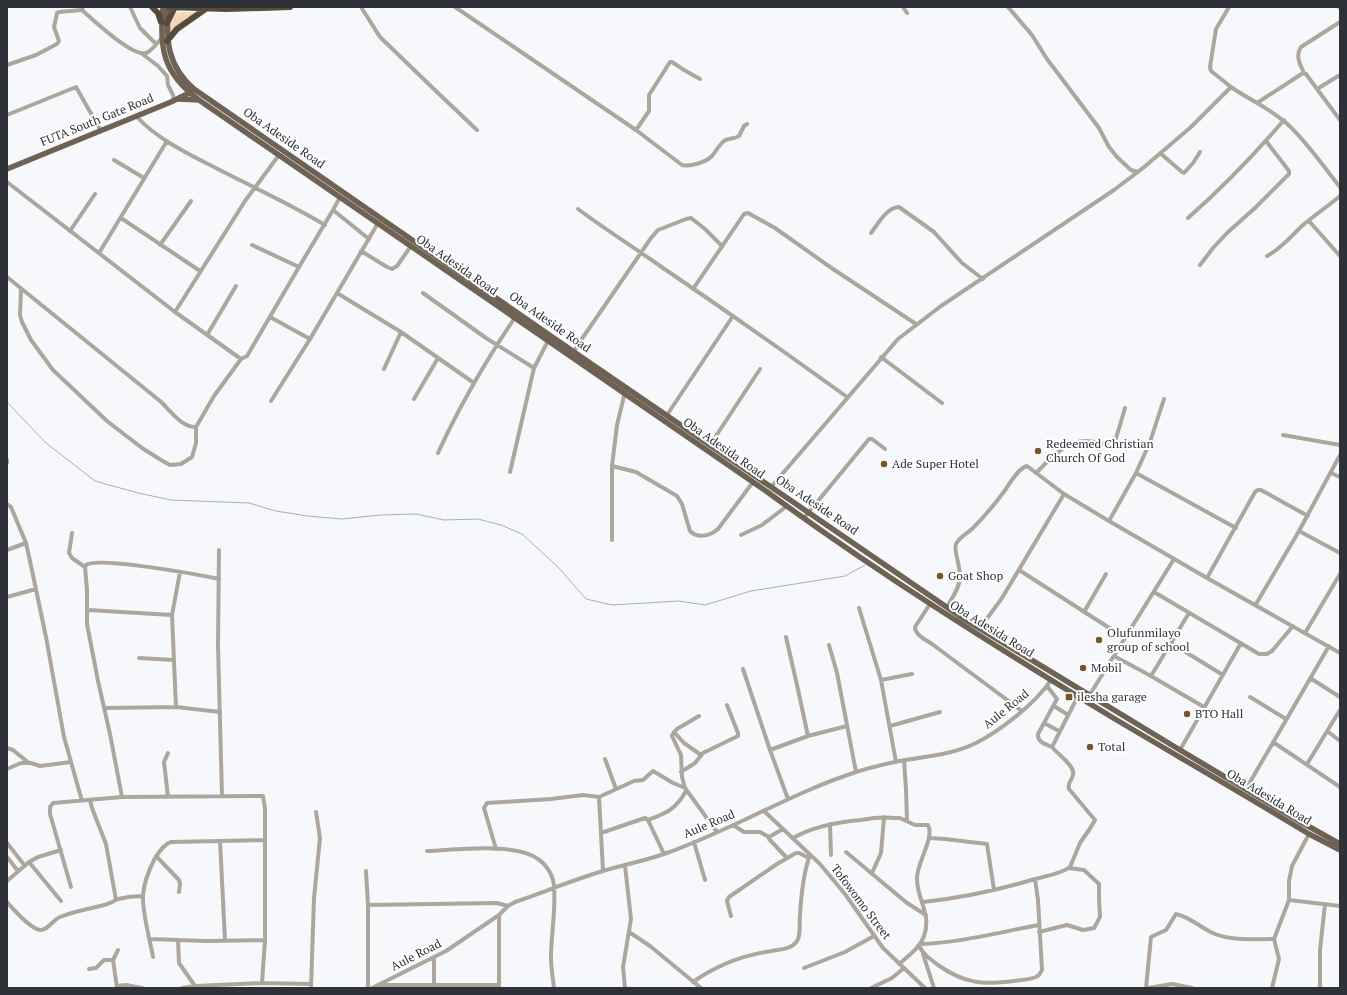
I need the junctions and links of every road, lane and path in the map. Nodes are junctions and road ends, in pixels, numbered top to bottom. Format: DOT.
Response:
graph roads {
  1 [pos="130,7"];
  2 [pos="152,7"];
  3 [pos="163,7"];
  4 [pos="168,7"];
  5 [pos="175,7"];
  6 [pos="290,7"];
  7 [pos="361,7"];
  8 [pos="455,7"];
  9 [pos="903,7"];
  10 [pos="1008,7"];
  11 [pos="1229,7"];
  12 [pos="81,8"];
  13 [pos="207,8"];
  14 [pos="226,8"];
  15 [pos="907,13"];
  16 [pos="164,22"];
  17 [pos="1340,22"];
  18 [pos="164,39"];
  19 [pos="156,44"];
  20 [pos="141,53"];
  21 [pos="7,66"];
  22 [pos="1304,73"];
  23 [pos="1340,75"];
  24 [pos="700,79"];
  25 [pos="182,87"];
  26 [pos="1231,87"];
  27 [pos="1318,89"];
  28 [pos="192,91"];
  29 [pos="174,100"];
  30 [pos="199,100"];
  31 [pos="1257,104"];
  32 [pos="7,115"];
  33 [pos="136,116"];
  34 [pos="1284,120"];
  35 [pos="1340,120"];
  36 [pos="747,124"];
  37 [pos="477,130"];
  38 [pos="636,130"];
  39 [pos="101,131"];
  40 [pos="167,141"];
  41 [pos="1266,141"];
  42 [pos="1200,152"];
  43 [pos="1160,153"];
  44 [pos="279,155"];
  45 [pos="114,160"];
  46 [pos="7,169"];
  47 [pos="1138,172"];
  48 [pos="144,178"];
  49 [pos="7,182"];
  50 [pos="1340,187"];
  51 [pos="254,188"];
  52 [pos="95,194"];
  53 [pos="1340,196"];
  54 [pos="340,197"];
  55 [pos="191,201"];
  56 [pos="578,209"];
  57 [pos="333,210"];
  58 [pos="121,218"];
  59 [pos="1188,218"];
  60 [pos="1309,221"];
  61 [pos="378,224"];
  62 [pos="324,225"];
  63 [pos="70,231"];
  64 [pos="871,232"];
  65 [pos="369,239"];
  66 [pos="160,245"];
  67 [pos="252,245"];
  68 [pos="411,246"];
  69 [pos="722,246"];
  70 [pos="361,251"];
  71 [pos="99,253"];
  72 [pos="641,254"];
  73 [pos="1267,256"];
  74 [pos="1340,256"];
  75 [pos="438,261"];
  76 [pos="1200,264"];
  77 [pos="299,267"];
  78 [pos="200,271"];
  79 [pos="7,277"];
  80 [pos="983,279"];
  81 [pos="236,286"];
  82 [pos="21,289"];
  83 [pos="693,289"];
  84 [pos="337,293"];
  85 [pos="423,293"];
  86 [pos="175,312"];
  87 [pos="516,316"];
  88 [pos="733,316"];
  89 [pos="270,318"];
  90 [pos="916,324"];
  91 [pos="402,332"];
  92 [pos="207,335"];
  93 [pos="310,339"];
  94 [pos="548,341"];
  95 [pos="497,345"];
  96 [pos="573,351"];
  97 [pos="881,357"];
  98 [pos="438,358"];
  99 [pos="241,359"];
  100 [pos="534,368"];
  101 [pos="384,369"];
  102 [pos="760,369"];
  103 [pos="474,383"];
  104 [pos="625,391"];
  105 [pos="847,397"];
  106 [pos="1164,399"];
  107 [pos="414,400"];
  108 [pos="271,401"];
  109 [pos="942,403"];
  110 [pos="1125,408"];
  111 [pos="667,415"];
  112 [pos="196,426"];
  113 [pos="1283,435"];
  114 [pos="710,445"];
  115 [pos="1340,445"];
  116 [pos="885,450"];
  117 [pos="438,453"];
  118 [pos="1340,455"];
  119 [pos="7,460"];
  120 [pos="7,463"];
  121 [pos="612,466"];
  122 [pos="510,472"];
  123 [pos="1036,473"];
  124 [pos="1136,473"];
  125 [pos="1331,473"];
  126 [pos="1340,477"];
  127 [pos="753,482"];
  128 [pos="771,487"];
  129 [pos="1064,494"];
  130 [pos="7,504"];
  131 [pos="787,506"];
  132 [pos="808,512"];
  133 [pos="1308,516"];
  134 [pos="804,518"];
  135 [pos="1109,521"];
  136 [pos="1236,528"];
  137 [pos="1300,530"];
  138 [pos="72,533"];
  139 [pos="741,535"];
  140 [pos="612,540"];
  141 [pos="26,543"];
  142 [pos="7,550"];
  143 [pos="219,550"];
  144 [pos="1340,553"];
  145 [pos="1174,559"];
  146 [pos="86,567"];
  147 [pos="1019,570"];
  148 [pos="180,572"];
  149 [pos="1106,574"];
  150 [pos="1340,574"];
  151 [pos="1207,578"];
  152 [pos="219,579"];
  153 [pos="916,586"];
  154 [pos="36,589"];
  155 [pos="913,592"];
  156 [pos="1154,592"];
  157 [pos="7,597"];
  158 [pos="930,604"];
  159 [pos="1256,604"];
  160 [pos="947,607"];
  161 [pos="859,608"];
  162 [pos="88,610"];
  163 [pos="1084,612"];
  164 [pos="1189,613"];
  165 [pos="172,615"];
  166 [pos="1293,626"];
  167 [pos="980,628"];
  168 [pos="1305,633"];
  169 [pos="786,638"];
  170 [pos="1125,638"];
  171 [pos="1171,643"];
  172 [pos="1241,643"];
  173 [pos="829,645"];
  174 [pos="1329,646"];
  175 [pos="1340,652"];
  176 [pos="1114,656"];
  177 [pos="139,658"];
  178 [pos="174,660"];
  179 [pos="743,669"];
  180 [pos="912,674"];
  181 [pos="1223,675"];
  182 [pos="1152,676"];
  183 [pos="1310,678"];
  184 [pos="881,680"];
  185 [pos="1051,680"];
  186 [pos="1047,686"];
  187 [pos="1078,696"];
  188 [pos="1089,696"];
  189 [pos="1250,697"];
  190 [pos="1340,697"];
  191 [pos="727,705"];
  192 [pos="1054,706"];
  193 [pos="176,707"];
  194 [pos="1204,707"];
  195 [pos="105,708"];
  196 [pos="1340,710"];
  197 [pos="1022,711"];
  198 [pos="220,712"];
  199 [pos="940,712"];
  200 [pos="1068,715"];
  201 [pos="699,716"];
  202 [pos="1286,719"];
  203 [pos="1044,723"];
  204 [pos="848,726"];
  205 [pos="890,726"];
  206 [pos="1327,731"];
  207 [pos="674,732"];
  208 [pos="1059,732"];
  209 [pos="808,736"];
  210 [pos="1340,741"];
  211 [pos="1273,742"];
  212 [pos="1168,746"];
  213 [pos="1052,747"];
  214 [pos="7,748"];
  215 [pos="770,750"];
  216 [pos="1180,750"];
  217 [pos="168,753"];
  218 [pos="18,754"];
  219 [pos="701,755"];
  220 [pos="605,759"];
  221 [pos="904,760"];
  222 [pos="71,762"];
  223 [pos="896,762"];
  224 [pos="21,763"];
  225 [pos="29,763"];
  226 [pos="1307,764"];
  227 [pos="7,769"];
  228 [pos="681,772"];
  229 [pos="856,772"];
  230 [pos="1340,787"];
  231 [pos="616,789"];
  232 [pos="1246,789"];
  233 [pos="686,790"];
  234 [pos="222,796"];
  235 [pos="599,796"];
  236 [pos="122,797"];
  237 [pos="168,797"];
  238 [pos="1253,797"];
  239 [pos="788,799"];
  240 [pos="90,800"];
  241 [pos="82,801"];
  242 [pos="764,811"];
  243 [pos="316,812"];
  244 [pos="884,818"];
  245 [pos="648,820"];
  246 [pos="907,821"];
  247 [pos="830,824"];
  248 [pos="733,825"];
  249 [pos="783,829"];
  250 [pos="601,832"];
  251 [pos="717,832"];
  252 [pos="1309,834"];
  253 [pos="769,837"];
  254 [pos="792,838"];
  255 [pos="929,838"];
  256 [pos="265,840"];
  257 [pos="220,841"];
  258 [pos="694,842"];
  259 [pos="7,843"];
  260 [pos="1340,844"];
  261 [pos="496,849"];
  262 [pos="61,850"];
  263 [pos="1340,850"];
  264 [pos="426,851"];
  265 [pos="846,852"];
  266 [pos="664,854"];
  267 [pos="831,855"];
  268 [pos="156,856"];
  269 [pos="809,856"];
  270 [pos="7,857"];
  271 [pos="787,858"];
  272 [pos="29,862"];
  273 [pos="25,866"];
  274 [pos="624,866"];
  275 [pos="1069,868"];
  276 [pos="366,871"];
  277 [pos="603,871"];
  278 [pos="18,872"];
  279 [pos="872,873"];
  280 [pos="1035,879"];
  281 [pos="705,880"];
  282 [pos="7,881"];
  283 [pos="71,887"];
  284 [pos="554,888"];
  285 [pos="994,890"];
  286 [pos="179,892"];
  287 [pos="143,896"];
  288 [pos="116,900"];
  289 [pos="1289,900"];
  290 [pos="61,901"];
  291 [pos="7,902"];
  292 [pos="923,902"];
  293 [pos="1325,904"];
  294 [pos="368,905"];
  295 [pos="508,906"];
  296 [pos="1340,906"];
  297 [pos="11,907"];
  298 [pos="7,911"];
  299 [pos="499,915"];
  300 [pos="926,915"];
  301 [pos="731,916"];
  302 [pos="1039,925"];
  303 [pos="629,932"];
  304 [pos="1039,932"];
  305 [pos="874,936"];
  306 [pos="150,939"];
  307 [pos="1274,939"];
  308 [pos="178,940"];
  309 [pos="225,940"];
  310 [pos="265,940"];
  311 [pos="920,945"];
  312 [pos="118,950"];
  313 [pos="922,952"];
  314 [pos="153,957"];
  315 [pos="434,958"];
  316 [pos="113,960"];
  317 [pos="899,964"];
  318 [pos="804,968"];
  319 [pos="904,968"];
  320 [pos="89,969"];
  321 [pos="693,982"];
  322 [pos="262,983"];
  323 [pos="378,985"];
  324 [pos="434,985"];
  325 [pos="195,986"];
  326 [pos="229,986"];
  327 [pos="311,986"];
  328 [pos="499,986"];
  329 [pos="990,986"];
  330 [pos="117,987"];
  331 [pos="142,988"];
  332 [pos="182,988"];
  333 [pos="368,988"];
  334 [pos="372,988"];
  335 [pos="554,988"];
  336 [pos="625,988"];
  337 [pos="701,988"];
  338 [pos="872,988"];
  339 [pos="925,988"];
  340 [pos="934,988"];
  341 [pos="1147,988"];
  342 [pos="1192,988"];
  343 [pos="1272,988"];
  344 [pos="1320,988"];
  1 -- 19 [label="street"];
  2 -- 16 [label="highway"];
  3 -- 16 [label="main road"];
  4 -- 5 [label="highway"];
  4 -- 16 [label="main road, Oba Adeside Road"];
  5 -- 13 [label="highway"];
  5 -- 16 [label="highway"];
  6 -- 14 [label="highway"];
  7 -- 37 [label="street"];
  8 -- 38 [label="street"];
  9 -- 15 [label="street"];
  10 -- 47 [label="street"];
  11 -- 26 [label="street"];
  12 -- 20 [label="street"];
  12 -- 21 [label="street"];
  13 -- 14 [label="highway"];
  13 -- 18 [label="highway"];
  16 -- 18 [label="main road, Oba Adeside Road"];
  17 -- 22 [label="street"];
  18 -- 19 [label="street"];
  18 -- 25 [label="main road, Oba Adesida Road"];
  18 -- 28 [label="main road, Oba Adeside Road"];
  19 -- 20 [label="street"];
  20 -- 29 [label="street"];
  22 -- 27 [label="street"];
  22 -- 31 [label="street"];
  23 -- 27 [label="street"];
  24 -- 38 [label="street"];
  25 -- 28 [label="main road, Oba Adesida Road"];
  25 -- 29 [label="main road"];
  26 -- 31 [label="street"];
  26 -- 43 [label="street"];
  27 -- 35 [label="street"];
  28 -- 29 [label="main road, FUTA South Gate Road"];
  28 -- 30 [label="main road, Oba Adesida Road"];
  28 -- 75 [label="main road, Oba Adeside Road"];
  29 -- 30 [label="main road"];
  29 -- 33 [label="main road, FUTA South Gate Road"];
  30 -- 44 [label="main road, Oba Adesida Road"];
  31 -- 34 [label="street"];
  32 -- 39 [label="street"];
  33 -- 39 [label="main road, FUTA South Gate Road"];
  33 -- 40 [label="street"];
  34 -- 41 [label="street"];
  34 -- 50 [label="street"];
  36 -- 38 [label="street"];
  39 -- 46 [label="main road, FUTA South Gate Road"];
  40 -- 48 [label="street"];
  40 -- 51 [label="street"];
  41 -- 59 [label="street"];
  41 -- 76 [label="street"];
  42 -- 43 [label="street"];
  43 -- 47 [label="street"];
  44 -- 51 [label="street"];
  44 -- 54 [label="main road, Oba Adesida Road"];
  45 -- 48 [label="street"];
  47 -- 80 [label="street"];
  48 -- 58 [label="street"];
  49 -- 63 [label="street"];
  51 -- 62 [label="street"];
  51 -- 78 [label="street"];
  52 -- 63 [label="street"];
  53 -- 60 [label="street"];
  54 -- 57 [label="street"];
  54 -- 61 [label="main road, Oba Adesida Road"];
  55 -- 66 [label="street"];
  56 -- 72 [label="street"];
  57 -- 62 [label="street"];
  57 -- 65 [label="street"];
  58 -- 66 [label="street"];
  58 -- 71 [label="street"];
  60 -- 73 [label="street"];
  60 -- 74 [label="street"];
  61 -- 65 [label="street"];
  61 -- 68 [label="main road, Oba Adesida Road"];
  62 -- 77 [label="street"];
  63 -- 71 [label="street"];
  64 -- 80 [label="street"];
  65 -- 70 [label="street"];
  66 -- 78 [label="street"];
  67 -- 77 [label="street"];
  68 -- 70 [label="street"];
  68 -- 75 [label="main road, Oba Adesida Road"];
  69 -- 72 [label="street"];
  69 -- 83 [label="street"];
  69 -- 90 [label="street"];
  70 -- 84 [label="street"];
  71 -- 86 [label="street"];
  72 -- 83 [label="street"];
  72 -- 96 [label="street"];
  75 -- 87 [label="main road, Oba Adesida Road"];
  77 -- 89 [label="street"];
  78 -- 86 [label="street"];
  79 -- 82 [label="street"];
  80 -- 90 [label="street"];
  81 -- 92 [label="street"];
  82 -- 112 [label="street"];
  82 -- 112 [label="street"];
  83 -- 88 [label="street"];
  84 -- 91 [label="street"];
  84 -- 93 [label="street"];
  85 -- 95 [label="street"];
  86 -- 92 [label="street"];
  87 -- 94 [label="main road, Oba Adesida Road"];
  87 -- 95 [label="street"];
  87 -- 96 [label="main road, Oba Adeside Road"];
  88 -- 105 [label="street"];
  88 -- 111 [label="street"];
  89 -- 93 [label="street"];
  89 -- 99 [label="street"];
  90 -- 97 [label="street"];
  91 -- 98 [label="street"];
  91 -- 101 [label="street"];
  92 -- 99 [label="street"];
  93 -- 108 [label="street"];
  94 -- 100 [label="street"];
  94 -- 104 [label="main road, Oba Adesida Road"];
  95 -- 100 [label="street"];
  95 -- 103 [label="street"];
  96 -- 104 [label="main road, Oba Adeside Road"];
  97 -- 105 [label="street"];
  97 -- 109 [label="street"];
  98 -- 103 [label="street"];
  98 -- 107 [label="street"];
  99 -- 112 [label="street"];
  100 -- 122 [label="street"];
  102 -- 114 [label="street"];
  103 -- 117 [label="street"];
  104 -- 111 [label="main road, Oba Adeside Road"];
  104 -- 121 [label="street"];
  104 -- 127 [label="main road, Oba Adesida Road"];
  105 -- 128 [label="street"];
  106 -- 124 [label="street"];
  110 -- 123 [label="street"];
  111 -- 114 [label="main road, Oba Adeside Road"];
  113 -- 115 [label="street"];
  114 -- 128 [label="main road, Oba Adeside Road"];
  116 -- 132 [label="street"];
  118 -- 125 [label="street"];
  119 -- 120 [label="street"];
  121 -- 127 [label="street"];
  121 -- 140 [label="street"];
  123 -- 129 [label="street"];
  123 -- 160 [label="street"];
  124 -- 135 [label="street"];
  124 -- 136 [label="street"];
  125 -- 126 [label="street"];
  125 -- 133 [label="street"];
  127 -- 131 [label="main road, Oba Adesida Road"];
  128 -- 132 [label="main road, Oba Adeside Road"];
  129 -- 135 [label="street"];
  129 -- 147 [label="street"];
  130 -- 141 [label="street"];
  131 -- 134 [label="main road, Oba Adesida Road"];
  131 -- 139 [label="street"];
  132 -- 134 [label="street"];
  132 -- 153 [label="main road, Oba Adeside Road"];
  133 -- 136 [label="street"];
  133 -- 137 [label="street"];
  134 -- 155 [label="main road, Oba Adesida Road"];
  135 -- 145 [label="street"];
  136 -- 151 [label="street"];
  137 -- 144 [label="street"];
  137 -- 159 [label="street"];
  138 -- 146 [label="street"];
  141 -- 142 [label="street"];
  141 -- 154 [label="street"];
  143 -- 152 [label="street"];
  145 -- 151 [label="street"];
  145 -- 156 [label="street"];
  146 -- 148 [label="street"];
  146 -- 162 [label="street"];
  147 -- 163 [label="street"];
  147 -- 167 [label="street"];
  148 -- 152 [label="street"];
  148 -- 165 [label="street"];
  149 -- 163 [label="street"];
  150 -- 168 [label="street"];
  151 -- 159 [label="street"];
  152 -- 198 [label="street"];
  153 -- 155 [label="main road"];
  153 -- 160 [label="main road, Oba Adeside Road"];
  154 -- 157 [label="street"];
  154 -- 222 [label="street"];
  155 -- 158 [label="main road, Oba Adesida Road"];
  156 -- 164 [label="street"];
  156 -- 170 [label="street"];
  158 -- 185 [label="main road, Oba Adesida Road"];
  158 -- 197 [label="street"];
  159 -- 166 [label="street"];
  160 -- 167 [label="main road, Oba Adeside Road"];
  161 -- 184 [label="street"];
  162 -- 165 [label="street"];
  162 -- 195 [label="street"];
  163 -- 170 [label="street"];
  164 -- 171 [label="street"];
  164 -- 172 [label="street"];
  165 -- 178 [label="street"];
  166 -- 168 [label="street"];
  166 -- 172 [label="street"];
  167 -- 188 [label="main road, Oba Adeside Road"];
  168 -- 174 [label="street"];
  169 -- 209 [label="street"];
  170 -- 176 [label="street"];
  171 -- 181 [label="street"];
  171 -- 182 [label="street"];
  172 -- 181 [label="street"];
  173 -- 204 [label="street"];
  174 -- 175 [label="street"];
  174 -- 183 [label="street"];
  176 -- 182 [label="street"];
  176 -- 188 [label="street"];
  177 -- 178 [label="street"];
  178 -- 193 [label="street"];
  179 -- 215 [label="street"];
  180 -- 184 [label="street"];
  181 -- 194 [label="street"];
  182 -- 194 [label="street"];
  183 -- 190 [label="street"];
  183 -- 202 [label="street"];
  184 -- 205 [label="street"];
  185 -- 186 [label="street, Aule Road"];
  185 -- 187 [label="main road, Oba Adesida Road"];
  186 -- 192 [label="street"];
  186 -- 197 [label="street, Aule Road"];
  187 -- 200 [label="street"];
  187 -- 212 [label="main road, Oba Adesida Road"];
  188 -- 212 [label="main road, Oba Adeside Road"];
  189 -- 202 [label="street"];
  191 -- 219 [label="street"];
  192 -- 200 [label="street"];
  192 -- 203 [label="street"];
  193 -- 195 [label="street"];
  193 -- 198 [label="street"];
  194 -- 216 [label="street"];
  195 -- 236 [label="street"];
  196 -- 206 [label="street"];
  197 -- 221 [label="street, Aule Road"];
  198 -- 234 [label="street"];
  199 -- 205 [label="street"];
  200 -- 208 [label="street"];
  201 -- 207 [label="street"];
  202 -- 211 [label="street"];
  203 -- 208 [label="street"];
  203 -- 213 [label="street"];
  204 -- 209 [label="street"];
  204 -- 229 [label="street"];
  205 -- 223 [label="street"];
  206 -- 210 [label="street"];
  206 -- 226 [label="street"];
  207 -- 219 [label="street"];
  207 -- 228 [label="street"];
  208 -- 213 [label="street"];
  209 -- 215 [label="street"];
  211 -- 226 [label="street"];
  211 -- 232 [label="street"];
  212 -- 216 [label="main road, Oba Adeside Road"];
  212 -- 238 [label="main road, Oba Adesida Road"];
  213 -- 275 [label="street"];
  214 -- 218 [label="street"];
  215 -- 239 [label="street"];
  216 -- 232 [label="main road, Oba Adeside Road"];
  217 -- 237 [label="street"];
  218 -- 224 [label="street"];
  218 -- 225 [label="street"];
  219 -- 228 [label="street"];
  220 -- 231 [label="street"];
  221 -- 223 [label="street, Aule Road"];
  221 -- 246 [label="street"];
  222 -- 225 [label="street"];
  222 -- 241 [label="street"];
  223 -- 229 [label="street, Aule Road"];
  224 -- 225 [label="street"];
  224 -- 227 [label="street"];
  226 -- 230 [label="street"];
  228 -- 233 [label="street"];
  229 -- 239 [label="street, Aule Road"];
  231 -- 233 [label="street"];
  231 -- 235 [label="street"];
  232 -- 238 [label="main road, Oba Adeside Road"];
  233 -- 245 [label="street"];
  233 -- 251 [label="street"];
  234 -- 237 [label="street"];
  234 -- 256 [label="street"];
  235 -- 250 [label="street"];
  235 -- 261 [label="street"];
  236 -- 237 [label="street"];
  236 -- 240 [label="street"];
  238 -- 252 [label="main road, Oba Adesida Road"];
  238 -- 260 [label="main road, Oba Adeside Road"];
  239 -- 242 [label="street, Aule Road"];
  240 -- 241 [label="street"];
  240 -- 288 [label="street"];
  241 -- 262 [label="street"];
  242 -- 248 [label="street, Aule Road"];
  242 -- 249 [label="street, Tofowomo Street"];
  243 -- 327 [label="street"];
  244 -- 246 [label="street"];
  244 -- 247 [label="street"];
  244 -- 279 [label="street"];
  245 -- 250 [label="street"];
  245 -- 266 [label="street"];
  246 -- 255 [label="street"];
  247 -- 254 [label="street"];
  247 -- 267 [label="street"];
  248 -- 251 [label="street, Aule Road"];
  248 -- 253 [label="street"];
  249 -- 253 [label="street"];
  249 -- 254 [label="street, Tofowomo Street"];
  250 -- 277 [label="street"];
  251 -- 258 [label="street, Aule Road"];
  252 -- 263 [label="main road, Oba Adesida Road"];
  252 -- 289 [label="street"];
  253 -- 271 [label="street"];
  254 -- 269 [label="street, Tofowomo Street"];
  255 -- 285 [label="street"];
  255 -- 292 [label="street"];
  256 -- 257 [label="street"];
  256 -- 310 [label="street"];
  257 -- 268 [label="street"];
  257 -- 309 [label="street"];
  258 -- 266 [label="street, Aule Road"];
  258 -- 281 [label="street"];
  259 -- 273 [label="street"];
  261 -- 264 [label="street"];
  261 -- 284 [label="street"];
  262 -- 272 [label="street"];
  262 -- 283 [label="street"];
  265 -- 279 [label="street"];
  266 -- 274 [label="street, Aule Road"];
  268 -- 286 [label="street"];
  268 -- 287 [label="street"];
  269 -- 271 [label="street"];
  269 -- 305 [label="street, Tofowomo Street"];
  269 -- 321 [label="street"];
  270 -- 278 [label="street"];
  271 -- 301 [label="street"];
  272 -- 273 [label="street"];
  272 -- 290 [label="street"];
  273 -- 278 [label="street"];
  274 -- 277 [label="street, Aule Road"];
  274 -- 303 [label="street"];
  275 -- 280 [label="street"];
  275 -- 304 [label="street"];
  276 -- 294 [label="street"];
  277 -- 284 [label="street, Aule Road"];
  278 -- 282 [label="street"];
  279 -- 300 [label="street"];
  280 -- 285 [label="street"];
  280 -- 302 [label="street"];
  284 -- 295 [label="street, Aule Road"];
  284 -- 335 [label="street"];
  285 -- 292 [label="street"];
  287 -- 288 [label="street"];
  287 -- 306 [label="street"];
  288 -- 297 [label="street"];
  289 -- 293 [label="street"];
  289 -- 307 [label="street"];
  291 -- 297 [label="street"];
  292 -- 300 [label="street"];
  293 -- 296 [label="street"];
  293 -- 344 [label="street"];
  294 -- 295 [label="street"];
  294 -- 333 [label="street"];
  295 -- 299 [label="street, Aule Road"];
  297 -- 298 [label="street"];
  299 -- 315 [label="street, Aule Road"];
  299 -- 328 [label="street"];
  300 -- 311 [label="street"];
  302 -- 304 [label="street"];
  302 -- 311 [label="street"];
  303 -- 321 [label="street"];
  303 -- 336 [label="street"];
  304 -- 329 [label="street"];
  305 -- 317 [label="street, Tofowomo Street"];
  305 -- 318 [label="street"];
  306 -- 308 [label="street"];
  306 -- 314 [label="street"];
  307 -- 341 [label="street"];
  307 -- 343 [label="street"];
  308 -- 309 [label="street"];
  308 -- 325 [label="street"];
  309 -- 310 [label="street"];
  310 -- 322 [label="street"];
  311 -- 313 [label="street"];
  311 -- 317 [label="street"];
  312 -- 316 [label="street"];
  313 -- 329 [label="street"];
  313 -- 340 [label="street"];
  315 -- 323 [label="street, Aule Road"];
  315 -- 324 [label="street"];
  316 -- 320 [label="street"];
  316 -- 330 [label="street"];
  317 -- 319 [label="street, Tofowomo Street"];
  319 -- 338 [label="street"];
  319 -- 339 [label="street, Tofowomo Street"];
  321 -- 337 [label="street"];
  322 -- 326 [label="street"];
  322 -- 327 [label="street"];
  323 -- 324 [label="street"];
  323 -- 334 [label="street, Aule Road"];
  324 -- 328 [label="street"];
  325 -- 326 [label="street"];
  325 -- 332 [label="street"];
  330 -- 331 [label="street"];
  341 -- 342 [label="street"];
}
